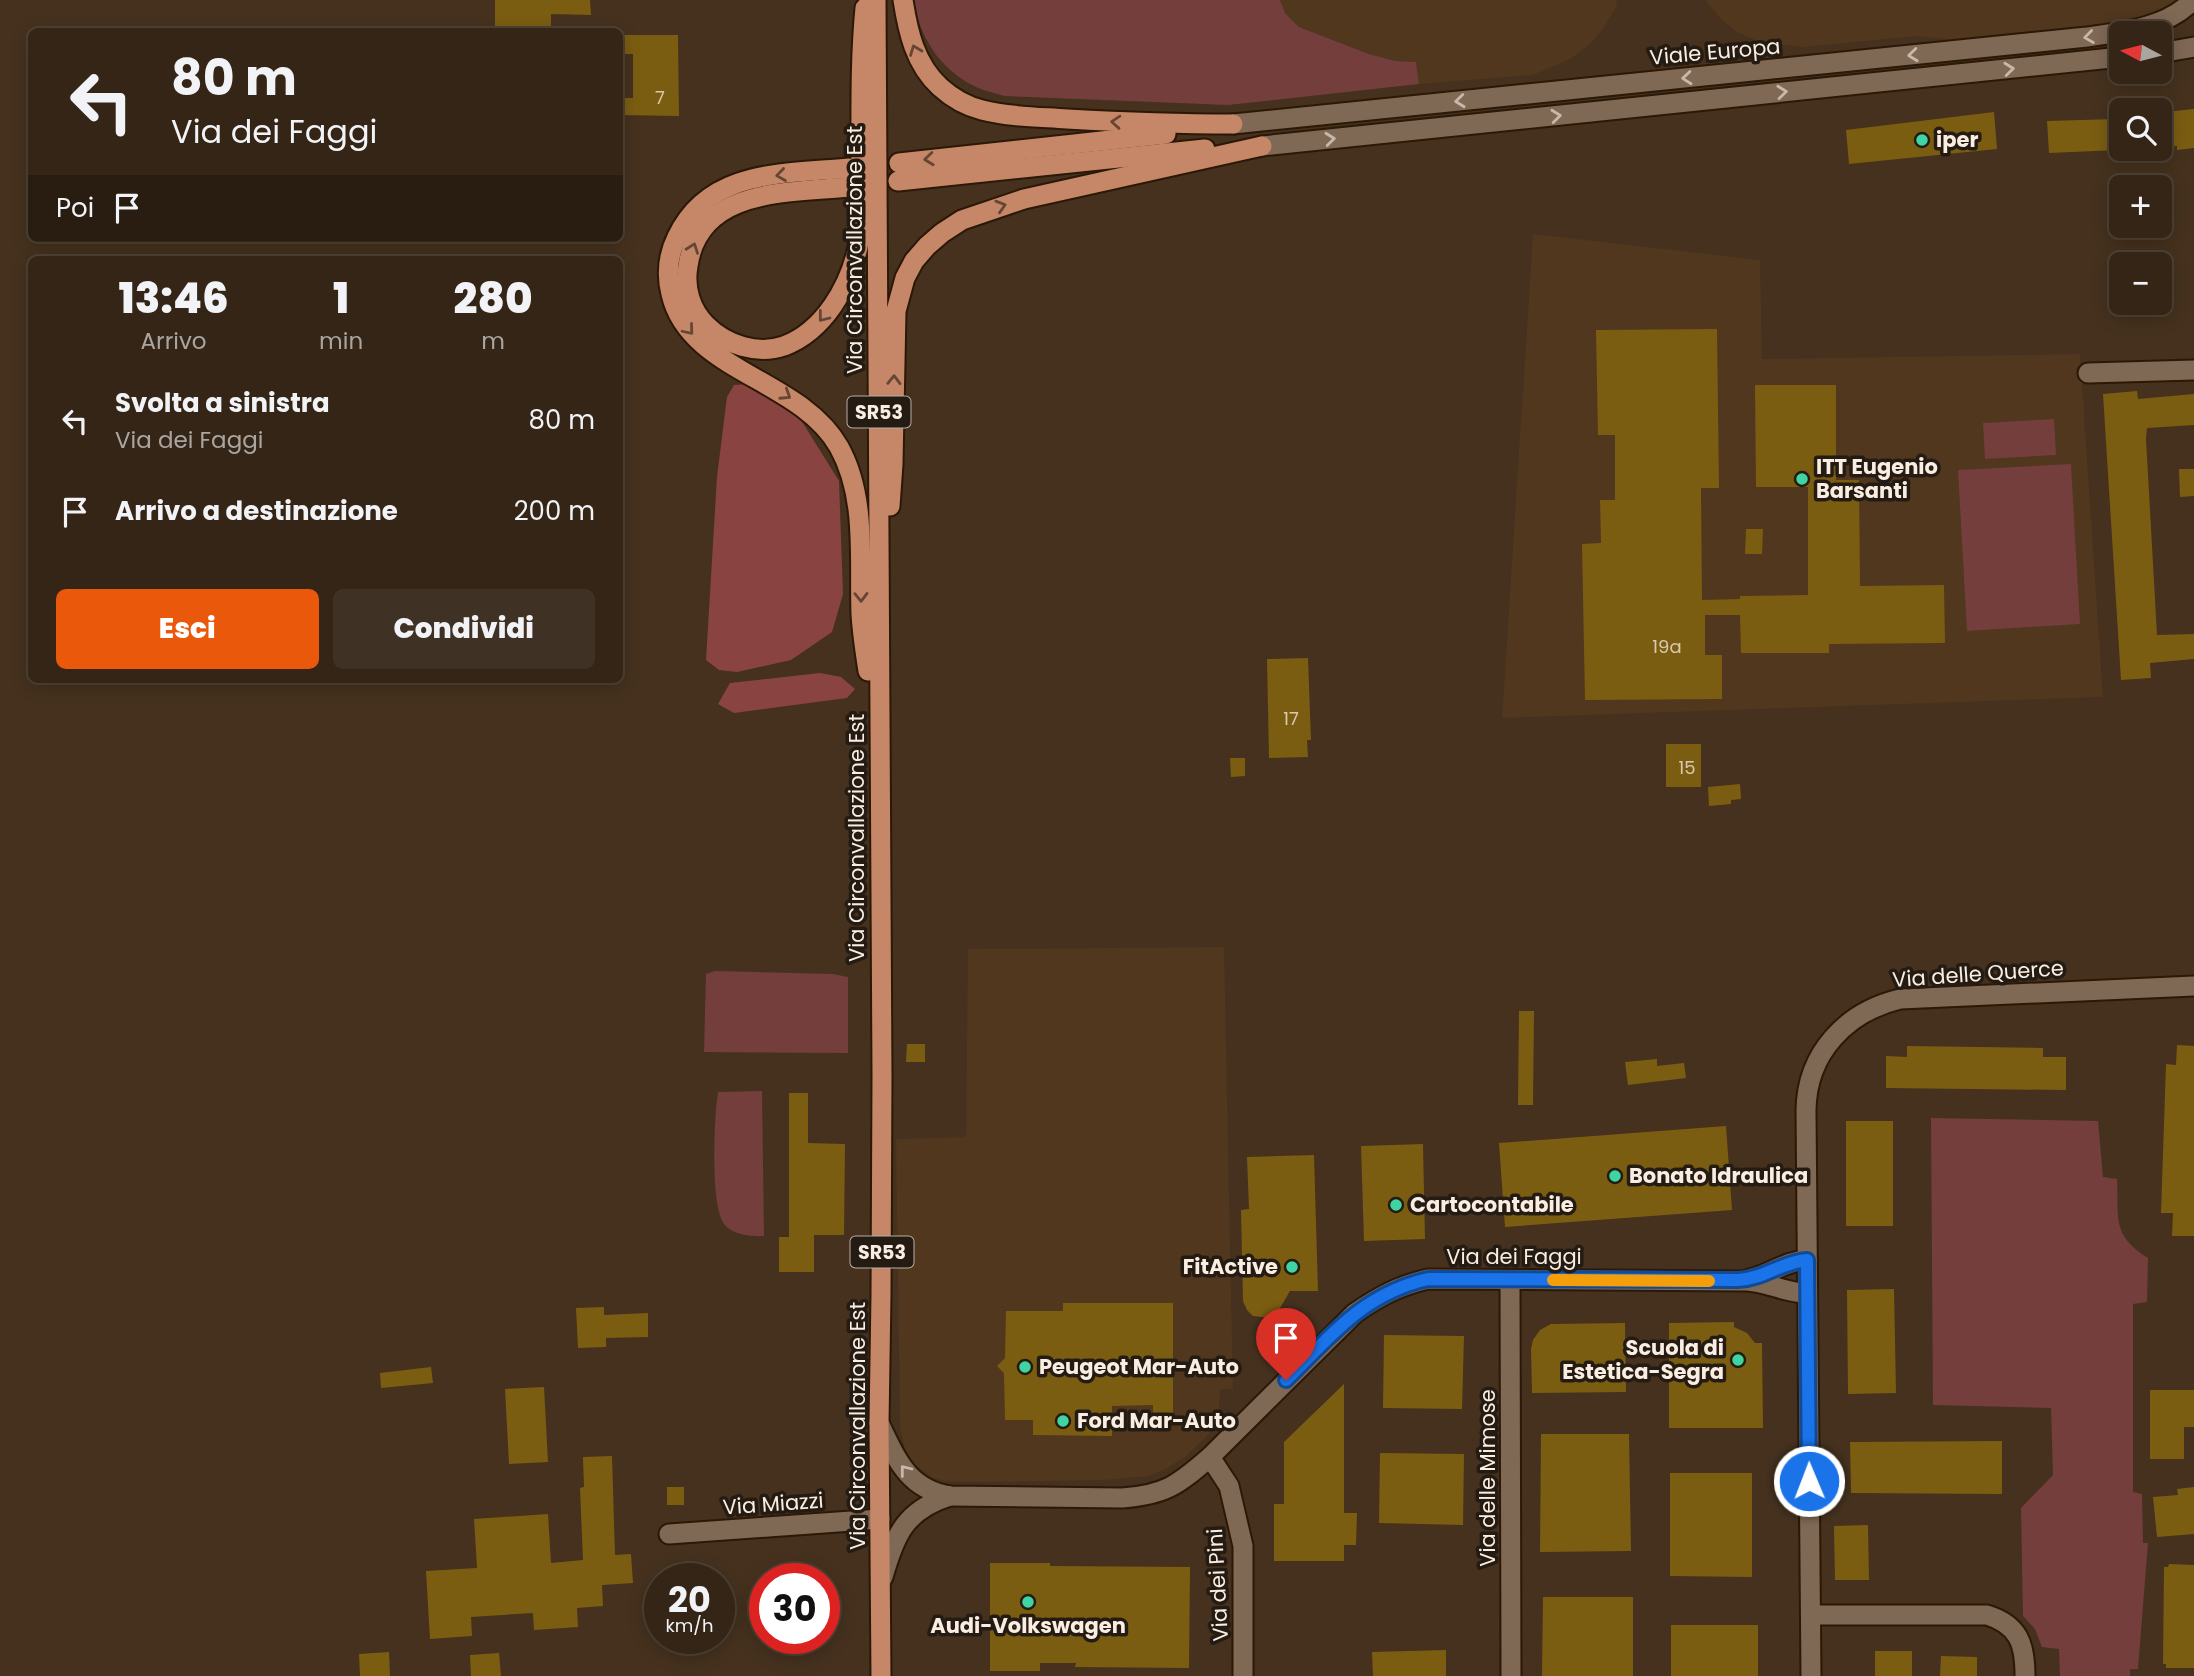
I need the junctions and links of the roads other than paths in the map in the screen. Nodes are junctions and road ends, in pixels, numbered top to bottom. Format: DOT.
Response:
graph roads {
  1 [pos="866,0"];
  2 [pos="876,0"];
  3 [pos="903,0"];
  4 [pos="2193,0"];
  5 [pos="2194,49"];
  6 [pos="2172,52"];
  7 [pos="2109,58"];
  8 [pos="1233,124"];
  9 [pos="1262,146"];
  10 [pos="2194,370"];
  11 [pos="2088,373"];
  12 [pos="878,619"];
  13 [pos="879,712"];
  14 [pos="2194,986"];
  15 [pos="1807,1260"];
  16 [pos="1510,1280"];
  17 [pos="1738,1280"];
  18 [pos="1807,1293"];
  19 [pos="879,1423"];
  20 [pos="1210,1457"];
  21 [pos="950,1496"];
  22 [pos="880,1519"];
  23 [pos="669,1534"];
  24 [pos="880,1585"];
  25 [pos="1811,1615"];
  26 [pos="881,1676"];
  27 [pos="1243,1676"];
  28 [pos="1511,1676"];
  29 [pos="1811,1676"];
  30 [pos="2025,1676"];
  1 -- 13 [label="main road, one-way"];
  2 -- 12 [label="main road, Via Circonvallazione Est / SR53"];
  8 -- 3 [label="main road, one-way"];
  4 -- 8 [label="street, Viale Europa, one-way"];
  5 -- 6 [label="street"];
  9 -- 7 [label="street, one-way"];
  8 -- 9 [label="main road, one-way"];
  12 -- 9 [label="main road, one-way"];
  10 -- 11 [label="street"];
  12 -- 13 [label="main road, Via Circonvallazione Est / SR53"];
  13 -- 19 [label="main road, Via Circonvallazione Est / SR53"];
  14 -- 15 [label="street, Via delle Querce"];
  15 -- 17 [label="street, Via dei Faggi"];
  15 -- 18 [label="street, Via delle Querce"];
  16 -- 17 [label="street, Via dei Faggi"];
  16 -- 20 [label="street, Via dei Faggi"];
  16 -- 28 [label="street, Via delle Mimose"];
  17 -- 18 [label="street, Via dei Faggi"];
  18 -- 25 [label="street, Via delle Querce"];
  21 -- 19 [label="street, Via dei Faggi, one-way"];
  19 -- 22 [label="main road, Via Circonvallazione Est / SR53"];
  20 -- 21 [label="street, Via dei Faggi"];
  20 -- 27 [label="street, Via dei Pini"];
  21 -- 24 [label="street, Via dei Faggi"];
  22 -- 23 [label="street, Via Miazzi"];
  22 -- 24 [label="main road, Via Circonvallazione Est / SR53"];
  24 -- 26 [label="main road, Via Circonvallazione Est / SR53"];
  25 -- 29 [label="street, Via delle Querce"];
  25 -- 30 [label="street"];
}
